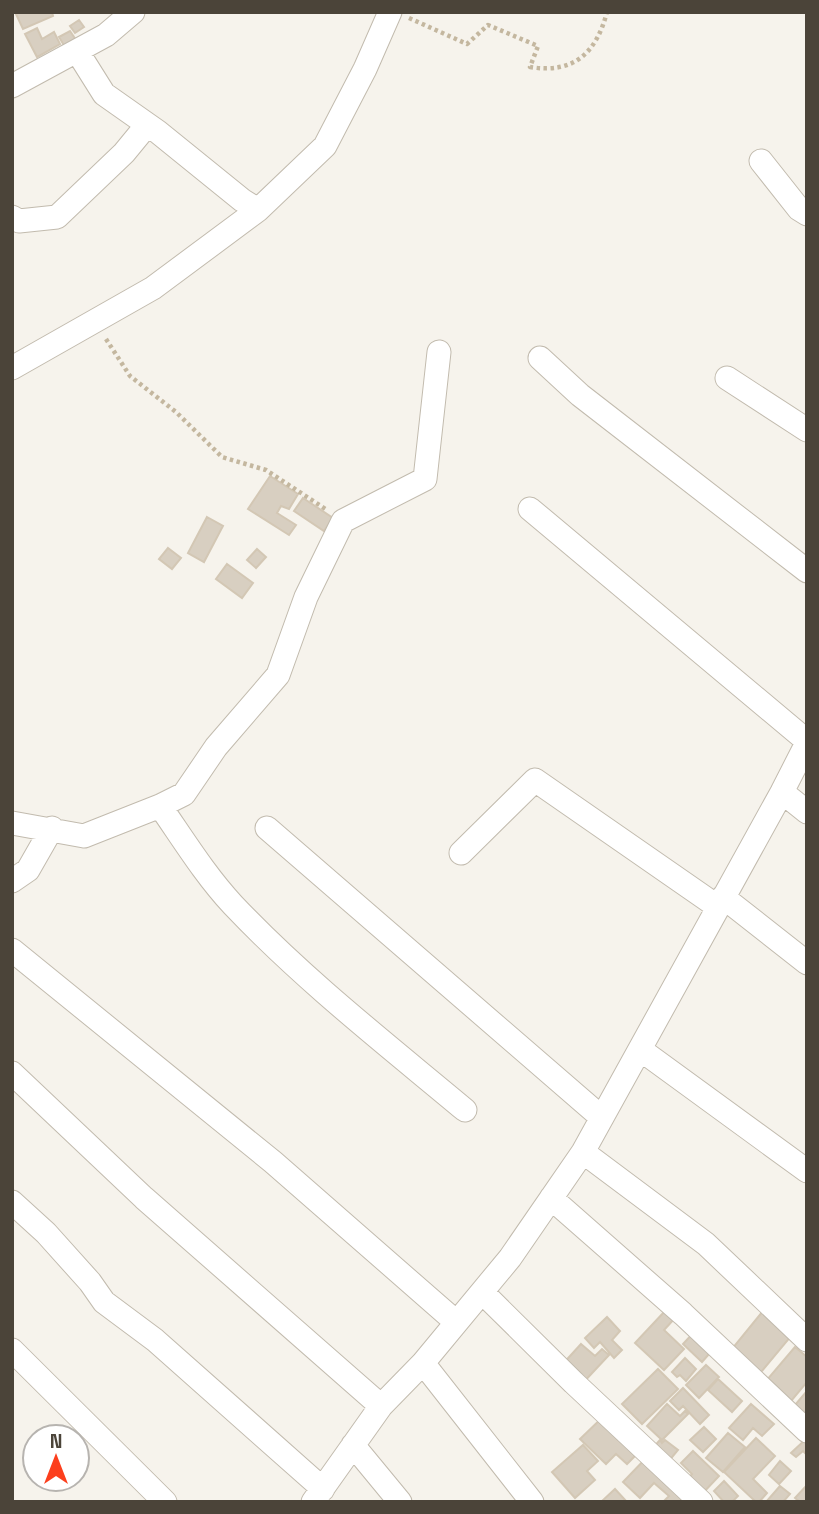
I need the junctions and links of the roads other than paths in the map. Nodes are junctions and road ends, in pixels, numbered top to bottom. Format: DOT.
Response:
graph roads {
  1 [pos="133,12"];
  2 [pos="398,15"];
  3 [pos="77,51"];
  4 [pos="12,86"];
  5 [pos="147,125"];
  6 [pos="761,161"];
  7 [pos="258,210"];
  8 [pos="807,214"];
  9 [pos="12,217"];
  10 [pos="439,352"];
  11 [pos="540,358"];
  12 [pos="12,368"];
  13 [pos="727,378"];
  14 [pos="807,430"];
  15 [pos="530,509"];
  16 [pos="807,571"];
  17 [pos="807,742"];
  18 [pos="782,792"];
  19 [pos="160,806"];
  20 [pos="807,812"];
  21 [pos="12,823"];
  22 [pos="51,828"];
  23 [pos="267,828"];
  24 [pos="461,853"];
  25 [pos="12,881"];
  26 [pos="720,902"];
  27 [pos="12,950"];
  28 [pos="807,963"];
  29 [pos="641,1050"];
  30 [pos="12,1073"];
  31 [pos="465,1110"];
  32 [pos="601,1117"];
  33 [pos="583,1152"];
  34 [pos="807,1171"];
  35 [pos="551,1198"];
  36 [pos="12,1202"];
  37 [pos="482,1292"];
  38 [pos="456,1322"];
  39 [pos="807,1340"];
  40 [pos="12,1350"];
  41 [pos="423,1363"];
  42 [pos="381,1406"];
  43 [pos="807,1431"];
  44 [pos="353,1445"];
  45 [pos="318,1495"];
  46 [pos="165,1502"];
  47 [pos="400,1502"];
  48 [pos="532,1502"];
  49 [pos="701,1502"];
  1 -- 3 [label="street"];
  2 -- 7 [label="street"];
  3 -- 4 [label="street"];
  3 -- 5 [label="street"];
  5 -- 7 [label="street"];
  5 -- 9 [label="street"];
  6 -- 8 [label="street"];
  7 -- 12 [label="street"];
  10 -- 19 [label="street"];
  11 -- 16 [label="street"];
  13 -- 14 [label="street"];
  15 -- 17 [label="street"];
  17 -- 18 [label="street"];
  18 -- 20 [label="street"];
  18 -- 26 [label="street"];
  19 -- 22 [label="street"];
  19 -- 31 [label="street"];
  21 -- 22 [label="street"];
  22 -- 25 [label="street"];
  23 -- 32 [label="street"];
  24 -- 26 [label="street"];
  26 -- 28 [label="street"];
  26 -- 29 [label="street"];
  27 -- 38 [label="street"];
  29 -- 32 [label="street"];
  29 -- 34 [label="street"];
  30 -- 42 [label="street"];
  32 -- 33 [label="street"];
  33 -- 35 [label="street"];
  33 -- 39 [label="street"];
  35 -- 37 [label="street"];
  35 -- 43 [label="street"];
  36 -- 45 [label="street"];
  37 -- 38 [label="street"];
  37 -- 49 [label="street"];
  38 -- 41 [label="street"];
  40 -- 46 [label="street"];
  41 -- 42 [label="street"];
  41 -- 48 [label="street"];
  42 -- 44 [label="street"];
  44 -- 45 [label="street"];
  44 -- 47 [label="street"];
}
